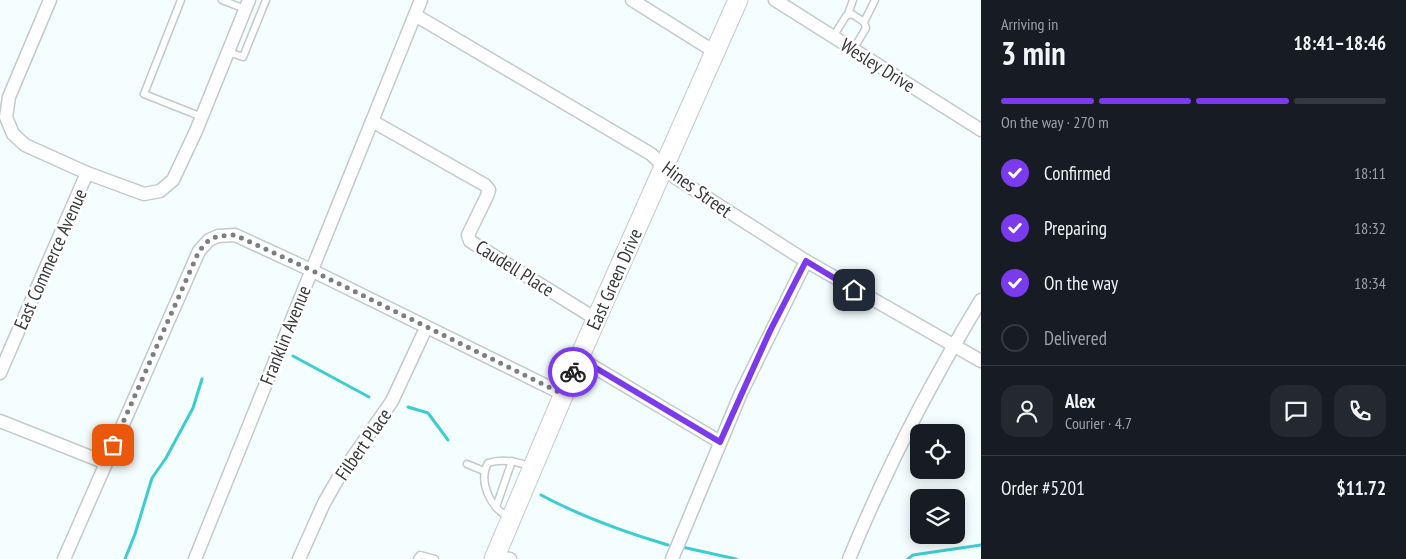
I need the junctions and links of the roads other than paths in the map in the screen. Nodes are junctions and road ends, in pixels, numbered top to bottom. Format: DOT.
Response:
graph roads {
  1 [pos="50,0"];
  2 [pos="181,0"];
  3 [pos="222,0"];
  4 [pos="266,0"];
  5 [pos="421,0"];
  6 [pos="632,0"];
  7 [pos="738,0"];
  8 [pos="775,0"];
  9 [pos="853,0"];
  10 [pos="875,0"];
  11 [pos="247,5"];
  12 [pos="848,14"];
  13 [pos="415,15"];
  14 [pos="864,22"];
  15 [pos="833,37"];
  16 [pos="853,50"];
  17 [pos="228,52"];
  18 [pos="715,52"];
  19 [pos="202,117"];
  20 [pos="372,121"];
  21 [pos="981,130"];
  22 [pos="664,166"];
  23 [pos="87,173"];
  24 [pos="806,261"];
  25 [pos="311,270"];
  26 [pos="981,300"];
  27 [pos="596,318"];
  28 [pos="426,328"];
  29 [pos="953,346"];
  30 [pos="579,358"];
  31 [pos="981,362"];
  32 [pos="0,373"];
  33 [pos="563,394"];
  34 [pos="0,421"];
  35 [pos="720,442"];
  36 [pos="512,461"];
  37 [pos="106,463"];
  38 [pos="467,464"];
  39 [pos="533,467"];
  40 [pos="484,471"];
  41 [pos="496,507"];
  42 [pos="511,518"];
  43 [pos="500,558"];
  44 [pos="64,559"];
  45 [pos="195,559"];
  46 [pos="299,559"];
  47 [pos="417,559"];
  48 [pos="435,559"];
  49 [pos="672,559"];
  50 [pos="849,559"];
  1 -- 23 [label="street"];
  2 -- 19 [label="lane"];
  3 -- 11 [label="lane"];
  4 -- 17 [label="lane"];
  5 -- 13 [label="street, Franklin Avenue"];
  6 -- 18 [label="street"];
  7 -- 18 [label="main road, East Green Drive"];
  8 -- 15 [label="street, Wesley Drive"];
  9 -- 12 [label="lane"];
  10 -- 14 [label="lane"];
  11 -- 17 [label="street"];
  12 -- 14 [label="lane"];
  12 -- 15 [label="lane"];
  13 -- 20 [label="street, Franklin Avenue"];
  13 -- 22 [label="street, Hines Street"];
  14 -- 16 [label="lane"];
  15 -- 16 [label="street, Wesley Drive"];
  16 -- 21 [label="street, Wesley Drive"];
  17 -- 19 [label="street"];
  18 -- 22 [label="main road, East Green Drive"];
  19 -- 23 [label="street"];
  20 -- 25 [label="street, Franklin Avenue"];
  20 -- 27 [label="street, Caudell Place"];
  22 -- 24 [label="street, Hines Street"];
  22 -- 27 [label="main road, East Green Drive"];
  23 -- 32 [label="street, East Commerce Avenue"];
  24 -- 29 [label="street, Hines Street"];
  24 -- 35 [label="street"];
  25 -- 28 [label="street"];
  25 -- 37 [label="street"];
  25 -- 45 [label="street, Franklin Avenue"];
  26 -- 29 [label="street"];
  27 -- 30 [label="main road, East Green Drive"];
  28 -- 33 [label="street"];
  28 -- 46 [label="street, Filbert Place"];
  29 -- 31 [label="street, Hines Street"];
  29 -- 50 [label="street"];
  30 -- 33 [label="main road, East Green Drive"];
  30 -- 35 [label="street"];
  33 -- 39 [label="main road, East Green Drive"];
  34 -- 37 [label="street"];
  35 -- 49 [label="street"];
  36 -- 39 [label="lane"];
  36 -- 40 [label="lane"];
  36 -- 41 [label="lane"];
  37 -- 44 [label="street"];
  38 -- 40 [label="lane"];
  39 -- 42 [label="main road, East Green Drive"];
  40 -- 41 [label="lane"];
  41 -- 42 [label="lane"];
  42 -- 43 [label="main road, East Green Drive"];
  47 -- 48 [label="lane"];
}
